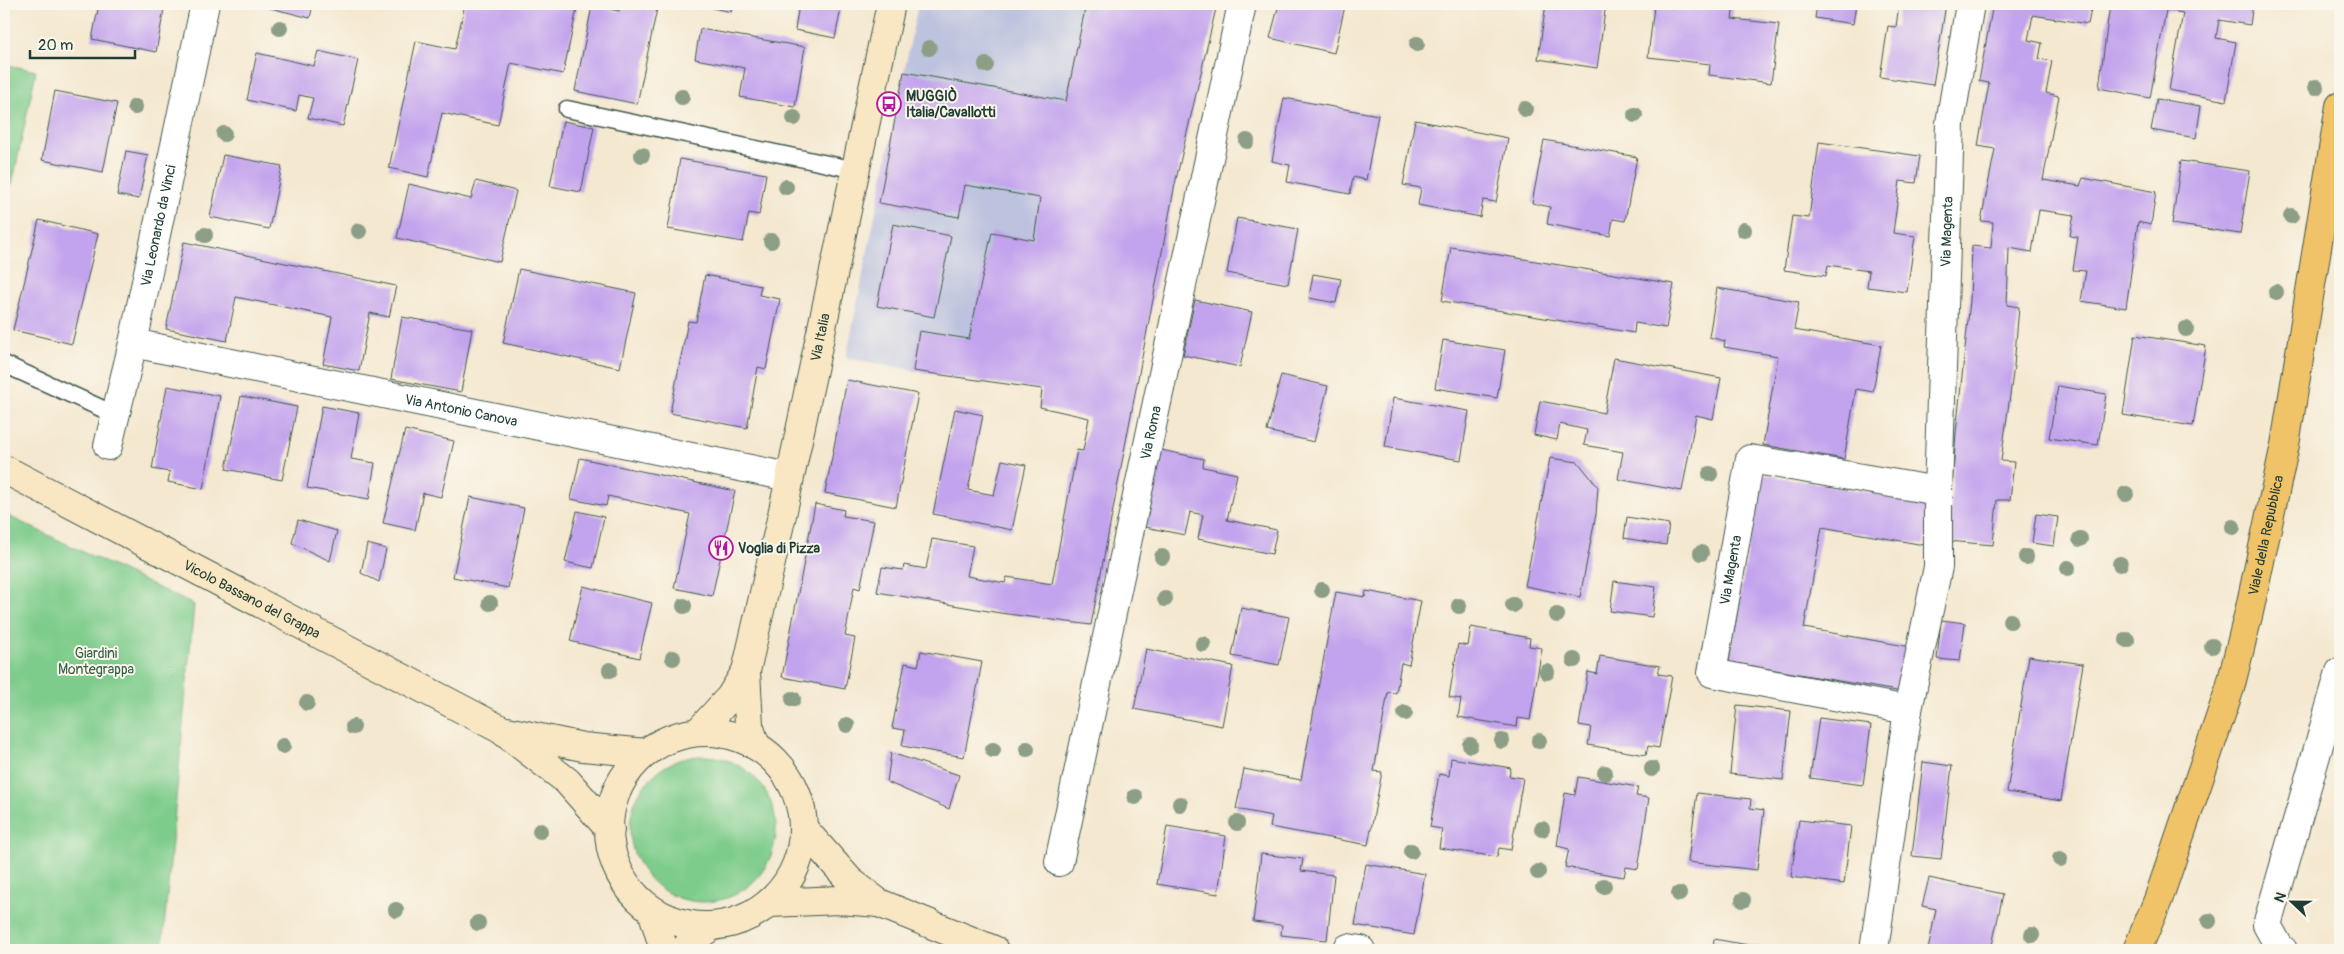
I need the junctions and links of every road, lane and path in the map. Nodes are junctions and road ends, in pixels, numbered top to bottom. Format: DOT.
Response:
graph roads {
  1 [pos="205,4"];
  2 [pos="891,4"];
  3 [pos="1242,4"];
  4 [pos="1970,4"];
  5 [pos="2340,106"];
  6 [pos="566,109"];
  7 [pos="856,170"];
  8 [pos="133,343"];
  9 [pos="4,364"];
  10 [pos="116,414"];
  11 [pos="108,446"];
  12 [pos="4,469"];
  13 [pos="789,477"];
  14 [pos="1938,491"];
  15 [pos="746,671"];
  16 [pos="2340,672"];
  17 [pos="1908,710"];
  18 [pos="500,729"];
  19 [pos="698,732"];
  20 [pos="756,746"];
  21 [pos="646,753"];
  22 [pos="803,828"];
  23 [pos="610,830"];
  24 [pos="1059,862"];
  25 [pos="879,902"];
  26 [pos="770,903"];
  27 [pos="652,910"];
  28 [pos="712,926"];
  29 [pos="664,950"];
  30 [pos="684,950"];
  31 [pos="994,950"];
  32 [pos="1874,950"];
  33 [pos="2137,950"];
  34 [pos="2283,950"];
  1 -- 8 [label="street, Via Leonardo da Vinci"];
  2 -- 7 [label="main road, Via Italia"];
  3 -- 24 [label="street, Via Roma"];
  4 -- 14 [label="street, Via Magenta"];
  5 -- 33 [label="main road, Viale della Repubblica"];
  6 -- 7 [label="lane"];
  7 -- 13 [label="main road, Via Italia"];
  8 -- 10 [label="street, Via Leonardo da Vinci"];
  8 -- 13 [label="street, Via Antonio Canova"];
  9 -- 10 [label="lane"];
  10 -- 11 [label="street, Via Leonardo da Vinci"];
  12 -- 18 [label="main road, Vicolo Bassano del Grappa"];
  13 -- 15 [label="main road, Via Italia"];
  14 -- 17 [label="street, Via Magenta"];
  14 -- 17 [label="street, Via Magenta"];
  15 -- 19 [label="main road, Via Italia"];
  15 -- 20 [label="main road, Via Italia"];
  16 -- 34 [label="street"];
  17 -- 32 [label="street, Via Magenta"];
  18 -- 21 [label="main road, Vicolo Bassano del Grappa"];
  18 -- 23 [label="main road, Vicolo Bassano del Grappa"];
  19 -- 20 [label="main road"];
  19 -- 21 [label="main road"];
  20 -- 22 [label="main road"];
  21 -- 23 [label="main road"];
  22 -- 25 [label="main road"];
  22 -- 26 [label="main road"];
  23 -- 27 [label="main road"];
  25 -- 26 [label="main road"];
  25 -- 31 [label="main road"];
  26 -- 28 [label="main road"];
  27 -- 28 [label="main road"];
  27 -- 29 [label="main road"];
  28 -- 30 [label="main road"];
}
